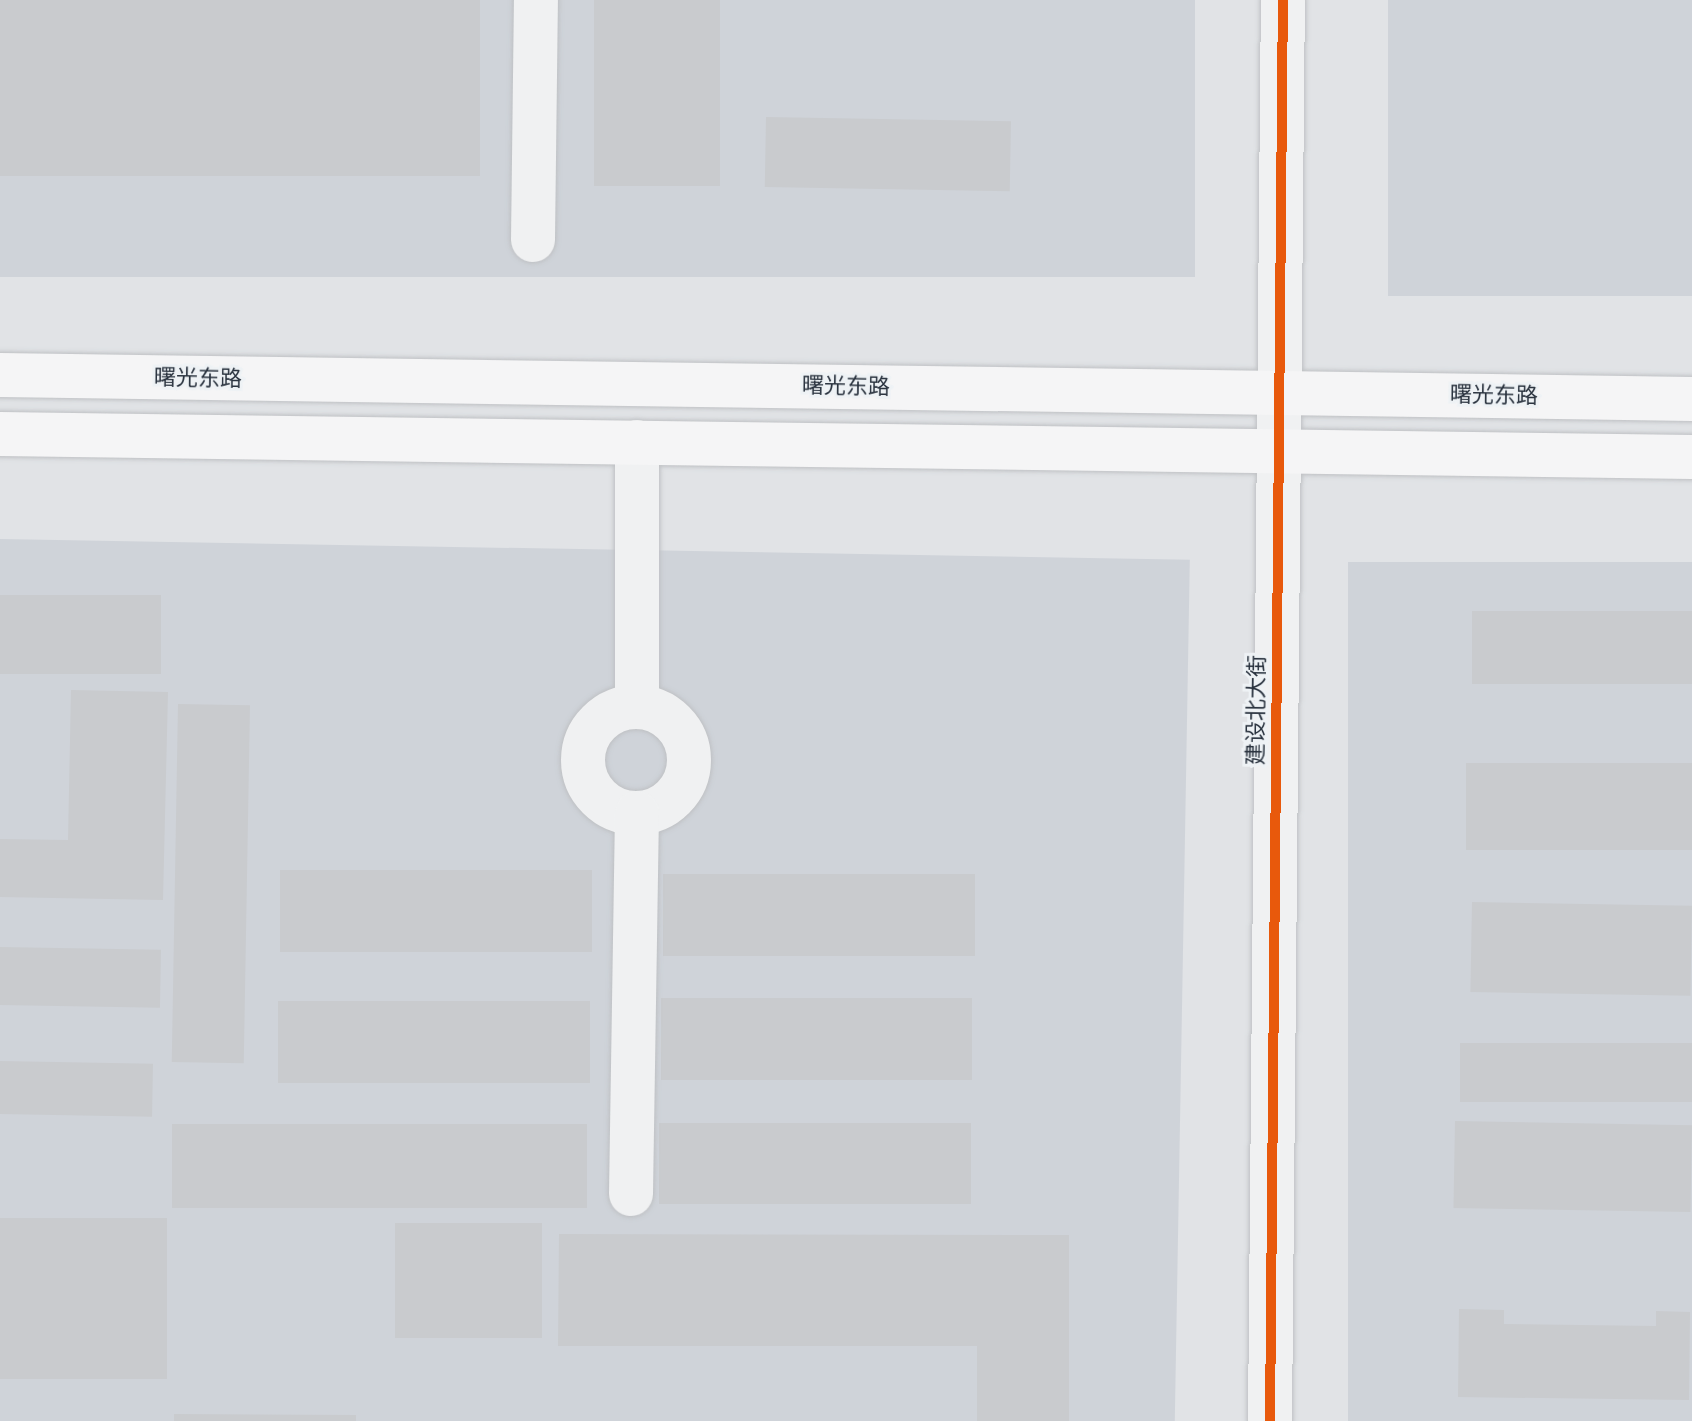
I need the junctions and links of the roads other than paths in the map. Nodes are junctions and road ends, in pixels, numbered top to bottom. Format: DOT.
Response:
graph roads {
  1 [pos="536,0"];
  2 [pos="1283,0"];
  3 [pos="533,240"];
  4 [pos="0,375"];
  5 [pos="1279,392"];
  6 [pos="1692,399"];
  7 [pos="0,434"];
  8 [pos="637,442"];
  9 [pos="1279,450"];
  10 [pos="1692,457"];
  11 [pos="637,706"];
  12 [pos="637,813"];
  13 [pos="631,1194"];
  14 [pos="1270,1421"];
  1 -- 3 [label="street"];
  2 -- 5 [label="street, 建设北大街"];
  4 -- 5 [label="main road, 曙光东路"];
  5 -- 6 [label="main road, 曙光东路"];
  5 -- 9 [label="street, 建设北大街"];
  7 -- 8 [label="main road"];
  8 -- 9 [label="main road"];
  8 -- 11 [label="street"];
  9 -- 10 [label="main road"];
  9 -- 14 [label="street, 建设北大街"];
  11 -- 12 [label="street"];
  11 -- 12 [label="street"];
  12 -- 13 [label="street"];
}
